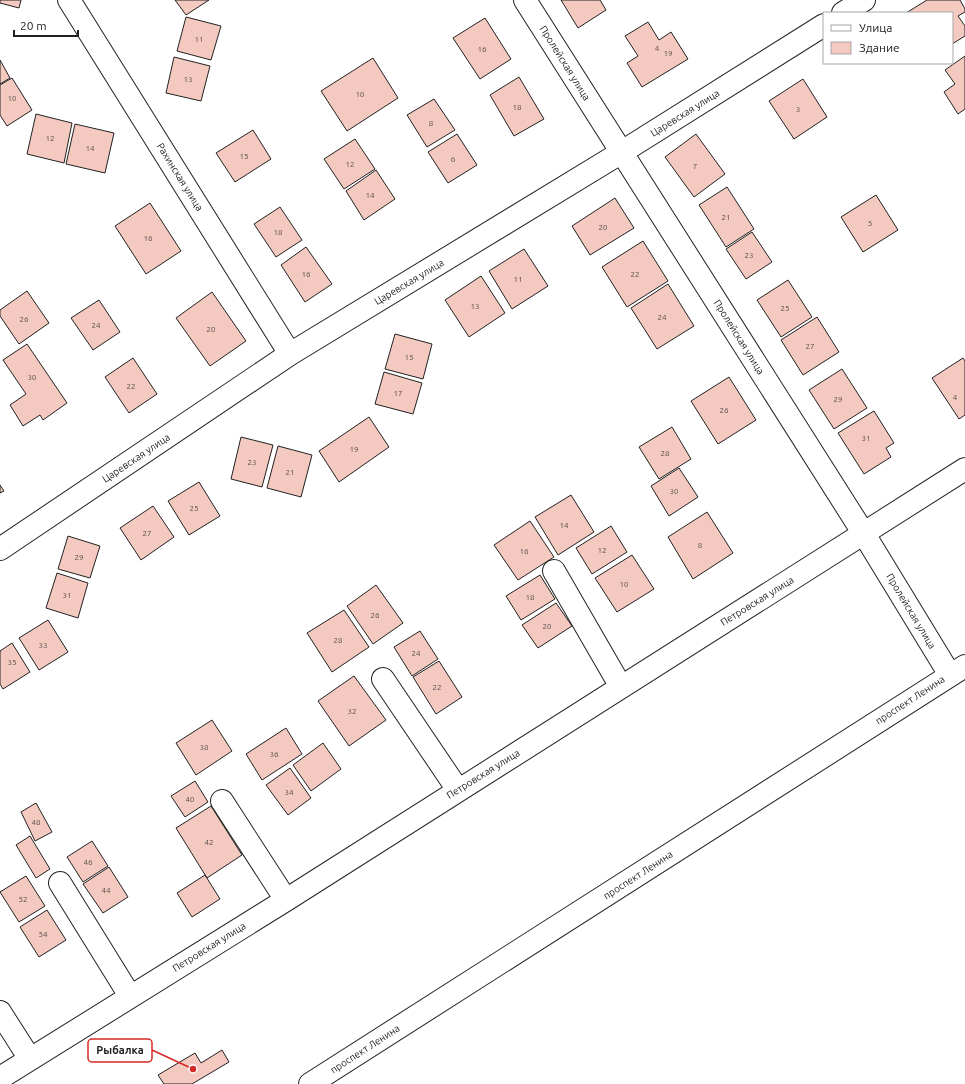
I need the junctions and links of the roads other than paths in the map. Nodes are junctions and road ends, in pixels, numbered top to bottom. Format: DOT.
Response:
graph roads {
  1 [pos="69,0"];
  2 [pos="525,0"];
  3 [pos="864,0"];
  4 [pos="845,12"];
  5 [pos="823,26"];
  6 [pos="622,152"];
  7 [pos="290,354"];
  8 [pos="965,469"];
  9 [pos="864,534"];
  10 [pos="0,549"];
  11 [pos="554,571"];
  12 [pos="957,670"];
  13 [pos="383,679"];
  14 [pos="621,687"];
  15 [pos="458,790"];
  16 [pos="222,801"];
  17 [pos="60,883"];
  18 [pos="286,900"];
  19 [pos="130,996"];
  20 [pos="0,1012"];
  21 [pos="30,1059"];
  22 [pos="0,1078"];
  23 [pos="310,1084"];
  1 -- 7 [label="street, Рахинская улица"];
  2 -- 6 [label="street, Пролейская улица"];
  3 -- 4 [label="street"];
  5 -- 6 [label="street, Царевская улица"];
  6 -- 7 [label="street, Царевская улица"];
  6 -- 9 [label="street, Пролейская улица"];
  7 -- 10 [label="street, Царевская улица"];
  8 -- 9 [label="street, Петровская улица"];
  9 -- 12 [label="street, Пролейская улица"];
  9 -- 14 [label="street, Петровская улица"];
  11 -- 14 [label="street"];
  12 -- 23 [label="street, проспект Ленина"];
  13 -- 15 [label="street"];
  14 -- 15 [label="street, Петровская улица"];
  15 -- 18 [label="street, Петровская улица"];
  16 -- 18 [label="street"];
  17 -- 19 [label="street"];
  18 -- 19 [label="street, Петровская улица"];
  19 -- 21 [label="street, Петровская улица"];
  20 -- 21 [label="street"];
  21 -- 22 [label="street, Петровская улица"];
}
